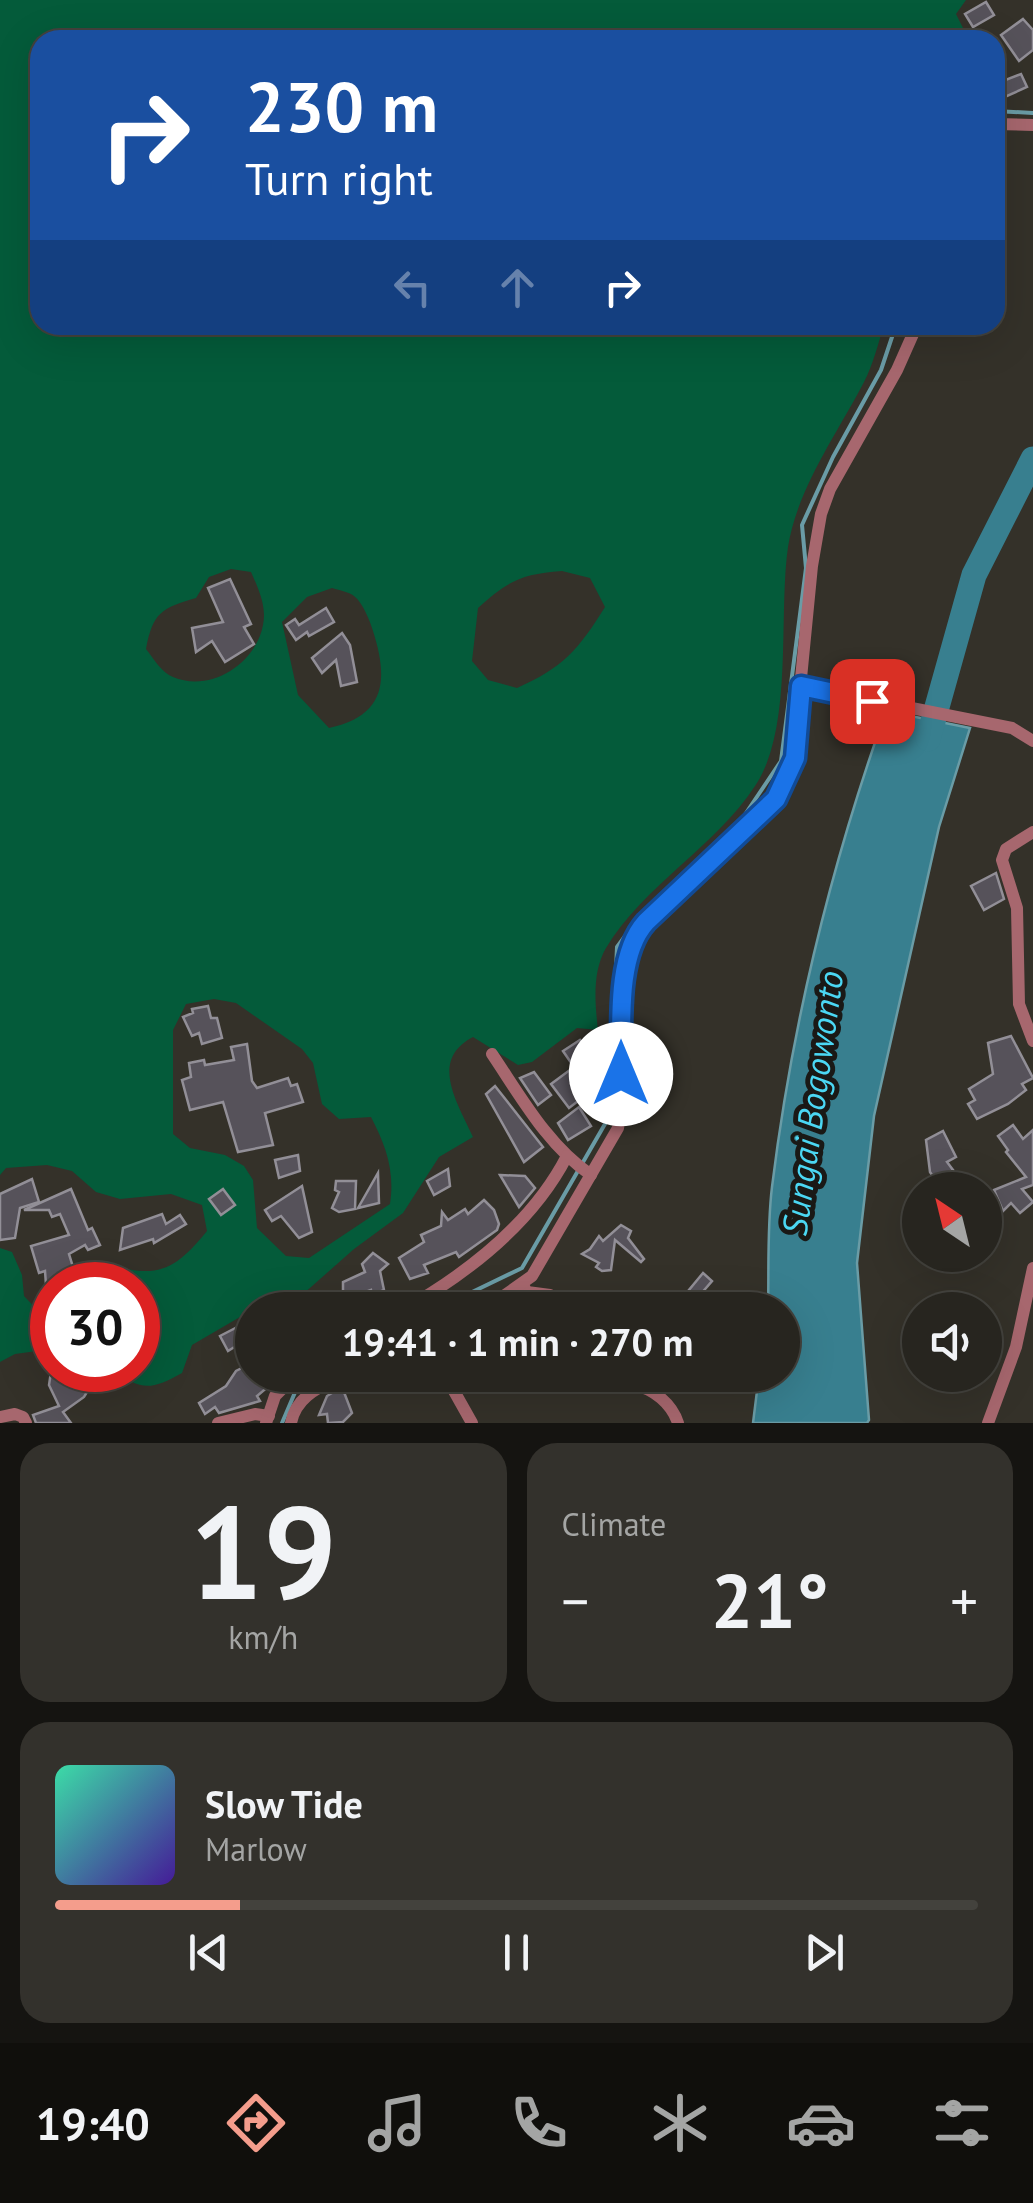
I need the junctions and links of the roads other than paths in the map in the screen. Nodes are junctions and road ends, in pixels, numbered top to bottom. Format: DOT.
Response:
graph roads {
  1 [pos="1005,124"];
  2 [pos="1033,125"];
  3 [pos="913,335"];
  4 [pos="801,686"];
  5 [pos="1033,741"];
  6 [pos="1033,832"];
  7 [pos="1033,1041"];
  8 [pos="492,1054"];
  9 [pos="569,1159"];
  10 [pos="589,1174"];
  11 [pos="1033,1268"];
  12 [pos="522,1284"];
  13 [pos="430,1292"];
  14 [pos="510,1292"];
  15 [pos="528,1292"];
  16 [pos="279,1392"];
  17 [pos="315,1392"];
  18 [pos="455,1392"];
  19 [pos="654,1392"];
  20 [pos="0,1417"];
  21 [pos="268,1420"];
  22 [pos="26,1423"];
  23 [pos="218,1423"];
  24 [pos="290,1423"];
  25 [pos="472,1423"];
  26 [pos="678,1423"];
  27 [pos="988,1423"];
  1 -- 2 [label="street"];
  3 -- 4 [label="street"];
  4 -- 5 [label="street"];
  4 -- 10 [label="street"];
  6 -- 7 [label="street"];
  8 -- 9 [label="street"];
  9 -- 10 [label="street"];
  9 -- 13 [label="street"];
  10 -- 12 [label="street"];
  11 -- 27 [label="street"];
  12 -- 14 [label="street"];
  12 -- 15 [label="street"];
  16 -- 21 [label="street"];
  17 -- 24 [label="street"];
  18 -- 25 [label="street"];
  19 -- 26 [label="street"];
  20 -- 22 [label="street"];
  21 -- 23 [label="street"];
}
